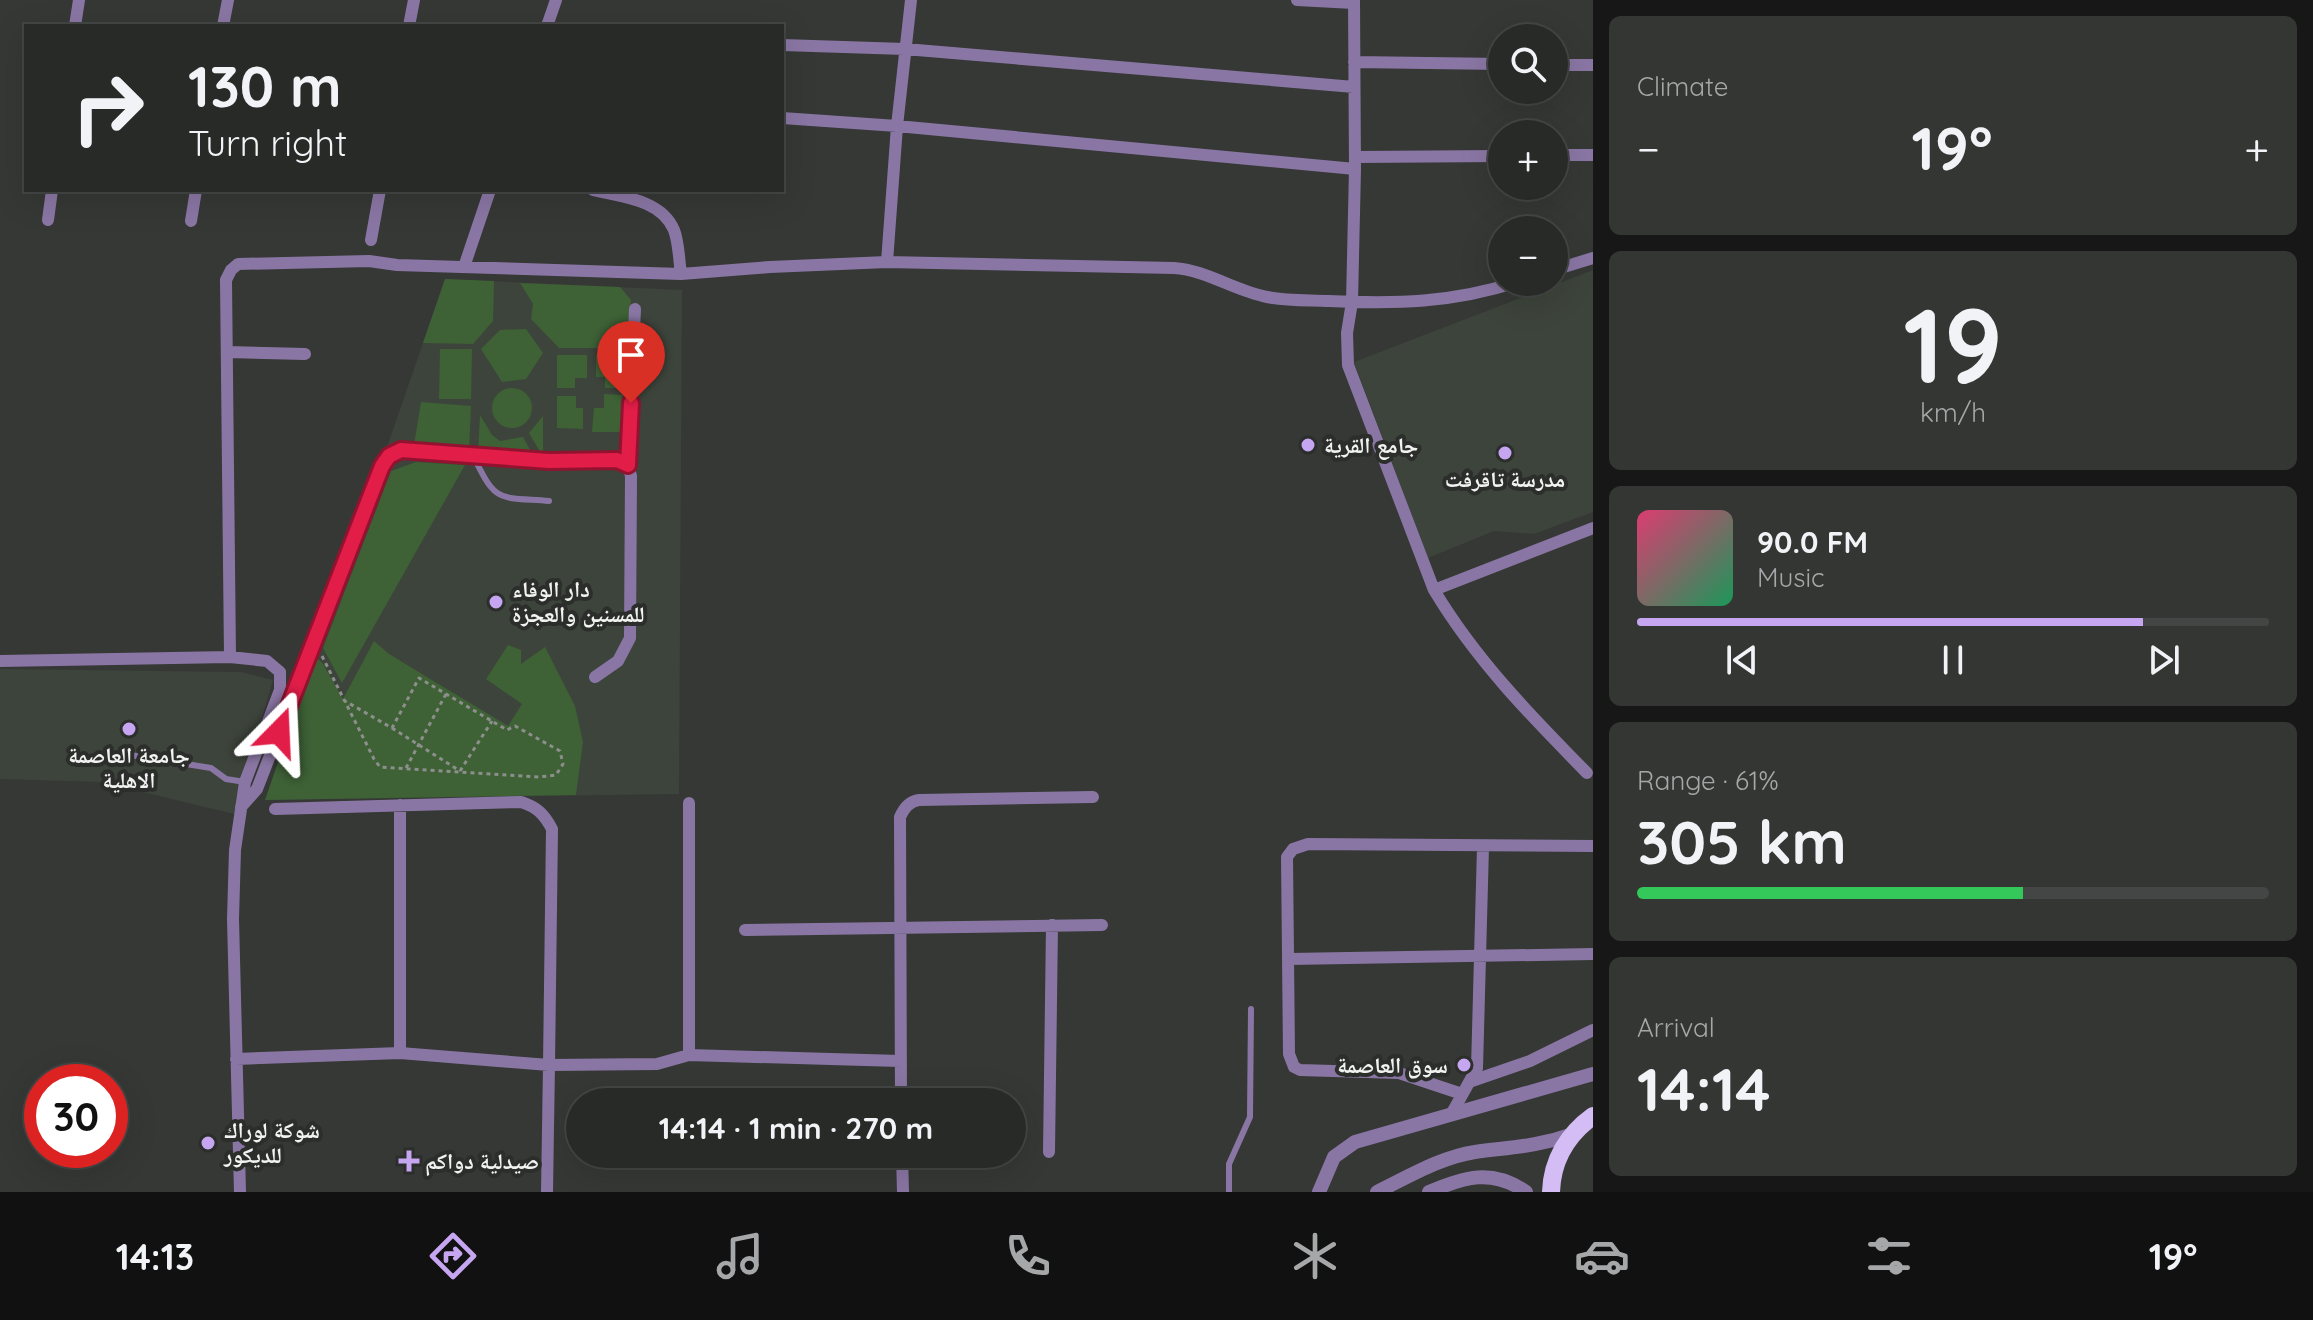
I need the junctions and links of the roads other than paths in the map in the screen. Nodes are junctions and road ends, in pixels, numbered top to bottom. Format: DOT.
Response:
graph roads {
  1 [pos="79,0"];
  2 [pos="228,0"];
  3 [pos="414,0"];
  4 [pos="556,0"];
  5 [pos="911,0"];
  6 [pos="1297,0"];
  7 [pos="1354,2"];
  8 [pos="75,24"];
  9 [pos="223,24"];
  10 [pos="409,24"];
  11 [pos="548,24"];
  12 [pos="784,45"];
  13 [pos="905,49"];
  14 [pos="1354,62"];
  15 [pos="1488,64"];
  16 [pos="1568,65"];
  17 [pos="1593,65"];
  18 [pos="1354,87"];
  19 [pos="784,118"];
  20 [pos="897,126"];
  21 [pos="1568,155"];
  22 [pos="1593,155"];
  23 [pos="1488,157"];
  24 [pos="1355,163"];
  25 [pos="52,192"];
  26 [pos="196,192"];
  27 [pos="380,192"];
  28 [pos="489,192"];
  29 [pos="601,192"];
  30 [pos="48,220"];
  31 [pos="191,221"];
  32 [pos="371,240"];
  33 [pos="1593,258"];
  34 [pos="887,262"];
  35 [pos="1568,266"];
  36 [pos="464,267"];
  37 [pos="681,274"];
  38 [pos="1488,291"];
  39 [pos="1352,302"];
  40 [pos="635,309"];
  41 [pos="227,352"];
  42 [pos="305,354"];
  43 [pos="473,455"];
  44 [pos="628,465"];
  45 [pos="549,501"];
  46 [pos="1593,528"];
  47 [pos="1434,590"];
  48 [pos="230,657"];
  49 [pos="0,661"];
  50 [pos="595,677"];
  51 [pos="124,754"];
  52 [pos="1587,773"];
  53 [pos="245,782"];
  54 [pos="1093,797"];
  55 [pos="689,803"];
  56 [pos="400,805"];
  57 [pos="241,807"];
  58 [pos="275,809"];
  59 [pos="1593,846"];
  60 [pos="1483,847"];
  61 [pos="1052,925"];
  62 [pos="1102,925"];
  63 [pos="901,928"];
  64 [pos="745,930"];
  65 [pos="1593,954"];
  66 [pos="1481,956"];
  67 [pos="1289,959"];
  68 [pos="1251,1009"];
  69 [pos="1593,1030"];
  70 [pos="400,1053"];
  71 [pos="689,1055"];
  72 [pos="236,1059"];
  73 [pos="900,1061"];
  74 [pos="549,1065"];
  75 [pos="1593,1074"];
  76 [pos="1472,1081"];
  77 [pos="901,1088"];
  78 [pos="1462,1094"];
  79 [pos="1452,1113"];
  80 [pos="1593,1116"];
  81 [pos="1573,1134"];
  82 [pos="1049,1152"];
  83 [pos="902,1168"];
  84 [pos="240,1192"];
  85 [pos="547,1192"];
  86 [pos="903,1192"];
  87 [pos="1229,1192"];
  88 [pos="1319,1192"];
  89 [pos="1377,1192"];
  90 [pos="1429,1192"];
  91 [pos="1526,1192"];
  92 [pos="1551,1192"];
  1 -- 8 [label="street"];
  2 -- 9 [label="street"];
  3 -- 10 [label="street"];
  4 -- 11 [label="street"];
  5 -- 13 [label="street"];
  6 -- 7 [label="street"];
  7 -- 14 [label="street"];
  12 -- 13 [label="street"];
  13 -- 18 [label="street"];
  13 -- 20 [label="street"];
  14 -- 15 [label="street"];
  14 -- 18 [label="street"];
  16 -- 17 [label="street"];
  18 -- 24 [label="street"];
  19 -- 20 [label="street"];
  20 -- 24 [label="street"];
  20 -- 34 [label="street"];
  21 -- 22 [label="street"];
  23 -- 24 [label="street"];
  24 -- 39 [label="street"];
  25 -- 30 [label="street"];
  26 -- 31 [label="street"];
  27 -- 32 [label="street"];
  28 -- 36 [label="street"];
  29 -- 37 [label="street"];
  33 -- 35 [label="street"];
  34 -- 37 [label="street"];
  34 -- 39 [label="street"];
  36 -- 37 [label="street"];
  36 -- 41 [label="street"];
  38 -- 39 [label="street"];
  39 -- 47 [label="street"];
  40 -- 44 [label="street"];
  41 -- 42 [label="street"];
  41 -- 48 [label="street"];
  43 -- 44 [label="street"];
  43 -- 45 [label="lane"];
  43 -- 57 [label="street"];
  44 -- 50 [label="street"];
  46 -- 47 [label="street"];
  47 -- 52 [label="street"];
  48 -- 49 [label="street"];
  48 -- 53 [label="street"];
  51 -- 53 [label="lane"];
  53 -- 57 [label="street"];
  54 -- 63 [label="street"];
  55 -- 71 [label="street"];
  56 -- 58 [label="street"];
  56 -- 70 [label="street"];
  56 -- 74 [label="street"];
  57 -- 72 [label="street"];
  59 -- 60 [label="street"];
  60 -- 66 [label="street"];
  60 -- 67 [label="street"];
  61 -- 62 [label="street"];
  61 -- 63 [label="street"];
  61 -- 82 [label="street"];
  63 -- 64 [label="street"];
  63 -- 73 [label="street"];
  65 -- 66 [label="street"];
  66 -- 67 [label="street"];
  66 -- 76 [label="street"];
  67 -- 78 [label="street"];
  68 -- 87 [label="lane"];
  69 -- 76 [label="street"];
  70 -- 72 [label="street"];
  70 -- 74 [label="street"];
  71 -- 73 [label="street"];
  71 -- 74 [label="street"];
  72 -- 84 [label="street"];
  73 -- 77 [label="street"];
  74 -- 85 [label="street"];
  75 -- 79 [label="street"];
  76 -- 78 [label="street"];
  78 -- 79 [label="street"];
  79 -- 88 [label="street"];
  80 -- 81 [label="main road"];
  81 -- 89 [label="street"];
  81 -- 92 [label="main road"];
  83 -- 86 [label="street"];
  90 -- 91 [label="street"];
}
